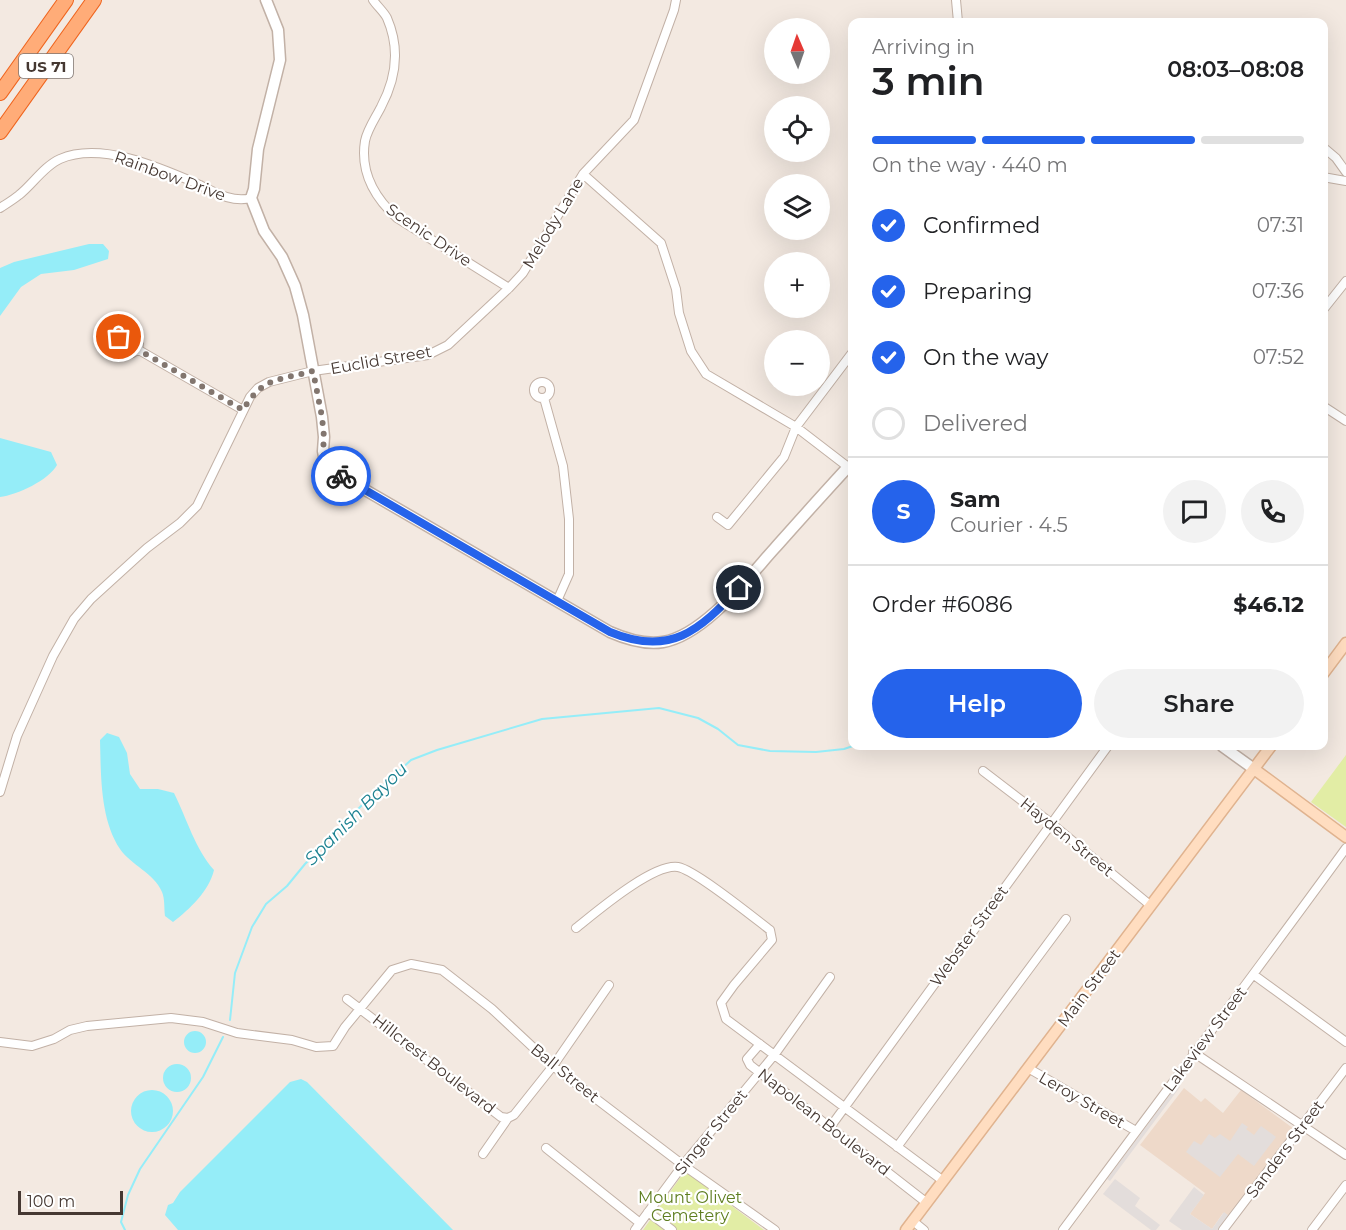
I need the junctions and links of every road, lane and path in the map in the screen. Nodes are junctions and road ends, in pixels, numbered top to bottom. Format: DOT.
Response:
graph roads {
  1 [pos="66,0"];
  2 [pos="94,0"];
  3 [pos="266,0"];
  4 [pos="373,0"];
  5 [pos="676,0"];
  6 [pos="956,0"];
  7 [pos="958,18"];
  8 [pos="0,93"];
  9 [pos="0,132"];
  10 [pos="1328,151"];
  11 [pos="1346,172"];
  12 [pos="583,174"];
  13 [pos="1328,178"];
  14 [pos="1346,181"];
  15 [pos="252,198"];
  16 [pos="0,208"];
  17 [pos="1346,281"];
  18 [pos="509,288"];
  19 [pos="1328,304"];
  20 [pos="137,349"];
  21 [pos="848,358"];
  22 [pos="313,371"];
  23 [pos="544,398"];
  24 [pos="1328,409"];
  25 [pos="243,410"];
  26 [pos="1346,421"];
  27 [pos="796,427"];
  28 [pos="848,467"];
  29 [pos="848,471"];
  30 [pos="717,517"];
  31 [pos="557,601"];
  32 [pos="1346,643"];
  33 [pos="1328,667"];
  34 [pos="1105,750"];
  35 [pos="1228,750"];
  36 [pos="1268,750"];
  37 [pos="1254,769"];
  38 [pos="983,771"];
  39 [pos="0,792"];
  40 [pos="1051,823"];
  41 [pos="1346,837"];
  42 [pos="1346,848"];
  43 [pos="1150,905"];
  44 [pos="1066,919"];
  45 [pos="576,928"];
  46 [pos="1254,975"];
  47 [pos="830,977"];
  48 [pos="609,985"];
  49 [pos="347,999"];
  50 [pos="361,1008"];
  51 [pos="0,1042"];
  52 [pos="1346,1042"];
  53 [pos="760,1044"];
  54 [pos="1193,1052"];
  55 [pos="775,1054"];
  56 [pos="553,1066"];
  57 [pos="1028,1068"];
  58 [pos="1346,1068"];
  59 [pos="759,1072"];
  60 [pos="844,1107"];
  61 [pos="508,1118"];
  62 [pos="831,1126"];
  63 [pos="1302,1126"];
  64 [pos="1136,1131"];
  65 [pos="897,1146"];
  66 [pos="546,1148"];
  67 [pos="483,1154"];
  68 [pos="1346,1155"];
  69 [pos="683,1165"];
  70 [pos="942,1180"];
  71 [pos="1346,1185"];
  72 [pos="927,1203"];
  73 [pos="648,1212"];
  74 [pos="638,1226"];
  75 [pos="910,1226"];
  76 [pos="672,1230"];
  77 [pos="775,1230"];
  78 [pos="924,1230"];
  79 [pos="1063,1230"];
  80 [pos="1223,1230"];
  81 [pos="1312,1230"];
  1 -- 8 [label="highway, US 71"];
  2 -- 9 [label="highway, US 71"];
  3 -- 15 [label="street"];
  4 -- 18 [label="street, Scenic Drive"];
  5 -- 12 [label="street, Melody Lane"];
  6 -- 7 [label="street"];
  10 -- 11 [label="street"];
  12 -- 18 [label="street, Melody Lane"];
  12 -- 27 [label="street"];
  13 -- 14 [label="street"];
  15 -- 16 [label="street, Rainbow Drive"];
  15 -- 22 [label="street"];
  17 -- 19 [label="street"];
  18 -- 22 [label="street, Euclid Street"];
  20 -- 25 [label="street"];
  21 -- 27 [label="street"];
  22 -- 25 [label="street, Euclid Street"];
  22 -- 31 [label="street"];
  23 -- 31 [label="street"];
  24 -- 26 [label="street"];
  25 -- 39 [label="street, Euclid Street"];
  27 -- 28 [label="street"];
  27 -- 30 [label="street"];
  29 -- 31 [label="street"];
  32 -- 33 [label="main road"];
  34 -- 40 [label="street, Webster Street"];
  35 -- 37 [label="street"];
  36 -- 37 [label="main road, Main Street"];
  37 -- 41 [label="main road"];
  37 -- 43 [label="main road, Main Street"];
  38 -- 40 [label="street, Hayden Street"];
  40 -- 43 [label="street, Hayden Street"];
  40 -- 60 [label="street, Webster Street"];
  42 -- 46 [label="street, Lakeview Street"];
  43 -- 57 [label="main road, Main Street"];
  44 -- 65 [label="street"];
  45 -- 53 [label="street"];
  46 -- 52 [label="street"];
  46 -- 54 [label="street, Lakeview Street"];
  47 -- 55 [label="street, Singer Street"];
  48 -- 56 [label="street"];
  49 -- 50 [label="street, Hillcrest Boulevard"];
  50 -- 51 [label="street, Hillcrest Boulevard"];
  50 -- 56 [label="street, Ball Street"];
  50 -- 61 [label="street, Hillcrest Boulevard"];
  53 -- 55 [label="street, Napolean Boulevard"];
  53 -- 59 [label="street, Napolean Boulevard"];
  54 -- 63 [label="street"];
  54 -- 64 [label="street, Lakeview Street"];
  55 -- 59 [label="street, Singer Street"];
  55 -- 60 [label="street, Napolean Boulevard"];
  56 -- 61 [label="street"];
  56 -- 69 [label="street, Ball Street"];
  57 -- 64 [label="street, Leroy Street"];
  57 -- 70 [label="main road, Main Street"];
  58 -- 63 [label="street, Sanders Street"];
  59 -- 62 [label="street, Napolean Boulevard"];
  59 -- 69 [label="street, Singer Street"];
  60 -- 62 [label="street, Webster Street"];
  60 -- 65 [label="street, Napolean Boulevard"];
  61 -- 67 [label="street"];
  62 -- 72 [label="street, Napolean Boulevard"];
  63 -- 68 [label="street"];
  63 -- 80 [label="street, Sanders Street"];
  64 -- 79 [label="street, Lakeview Street"];
  65 -- 70 [label="street, Napolean Boulevard"];
  66 -- 74 [label="street"];
  69 -- 73 [label="street, Singer Street"];
  69 -- 77 [label="street, Ball Street"];
  70 -- 72 [label="main road, Main Street"];
  71 -- 81 [label="street"];
  72 -- 75 [label="main road, Main Street"];
  73 -- 74 [label="street, Singer Street"];
  73 -- 76 [label="street"];
  75 -- 78 [label="street"];
}
